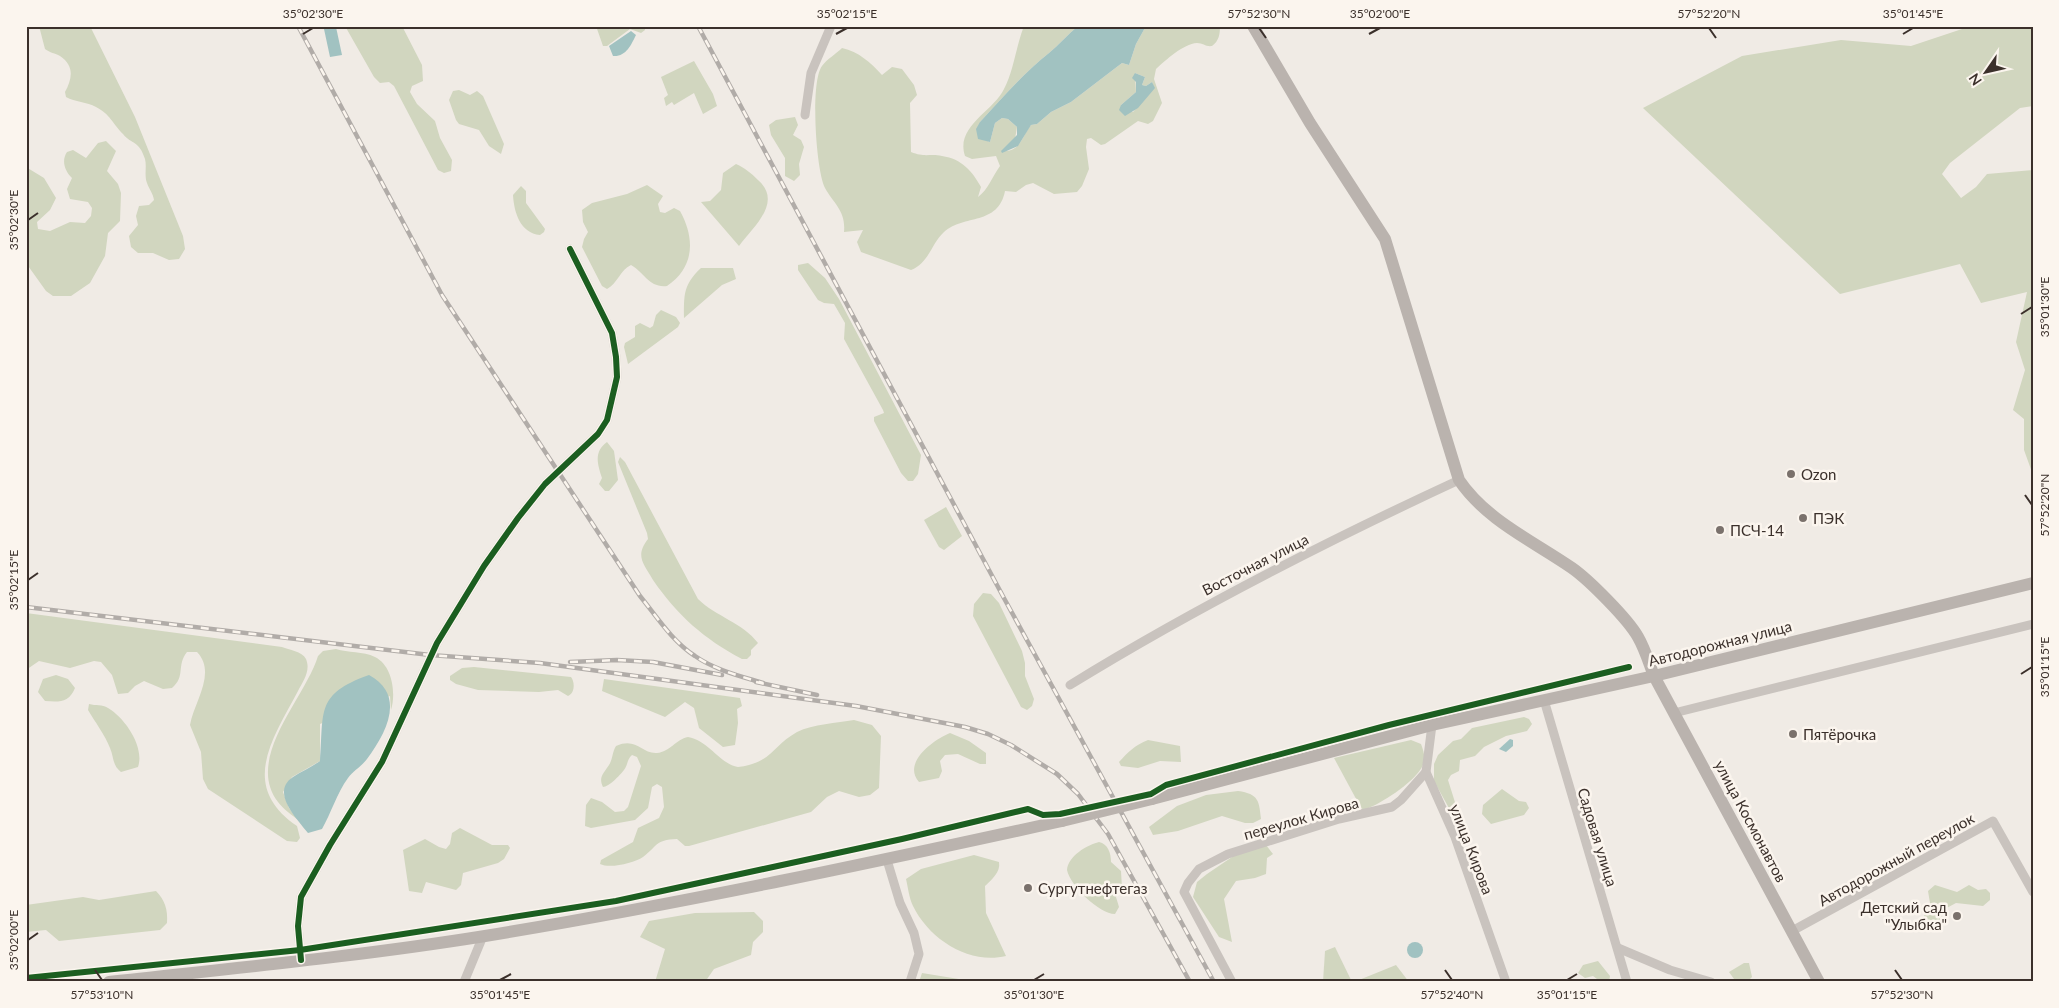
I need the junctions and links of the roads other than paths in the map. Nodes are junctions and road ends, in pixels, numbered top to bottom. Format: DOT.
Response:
graph roads {
  1 [pos="831,26"];
  2 [pos="1253,26"];
  3 [pos="805,115"];
  4 [pos="570,249"];
  5 [pos="1458,480"];
  6 [pos="2033,583"];
  7 [pos="2033,624"];
  8 [pos="1654,676"];
  9 [pos="1070,685"];
  10 [pos="1544,700"];
  11 [pos="1674,713"];
  12 [pos="1432,725"];
  13 [pos="1426,772"];
  14 [pos="887,860"];
  15 [pos="2033,892"];
  16 [pos="1792,931"];
  17 [pos="483,936"];
  18 [pos="1618,948"];
  19 [pos="302,960"];
  20 [pos="110,982"];
  21 [pos="464,982"];
  22 [pos="910,982"];
  23 [pos="1232,982"];
  24 [pos="1506,982"];
  25 [pos="1627,982"];
  26 [pos="1711,982"];
  27 [pos="1819,982"];
  1 -- 3 [label="street"];
  2 -- 5 [label="main road"];
  4 -- 19 [label="street"];
  5 -- 8 [label="main road, улица Космонавтов"];
  5 -- 9 [label="street, Восточная улица"];
  6 -- 8 [label="main road, Автодорожная улица"];
  7 -- 11 [label="street"];
  8 -- 10 [label="main road, Автодорожная улица"];
  8 -- 11 [label="main road, улица Космонавтов"];
  10 -- 12 [label="main road, Автодорожная улица"];
  10 -- 18 [label="street, Садовая улица"];
  11 -- 16 [label="main road, улица Космонавтов"];
  12 -- 13 [label="street"];
  12 -- 14 [label="main road, Автодорожная улица, bridge"];
  13 -- 23 [label="street, переулок Кирова"];
  13 -- 24 [label="street, улица Кирова"];
  14 -- 17 [label="main road, Автодорожная улица"];
  14 -- 22 [label="street"];
  15 -- 16 [label="street, Автодорожный переулок"];
  16 -- 27 [label="main road, улица Космонавтов"];
  17 -- 19 [label="main road, Автодорожная улица"];
  17 -- 21 [label="street"];
  18 -- 25 [label="street, Садовая улица"];
  18 -- 26 [label="street"];
  19 -- 20 [label="main road, Автодорожная улица"];
}
